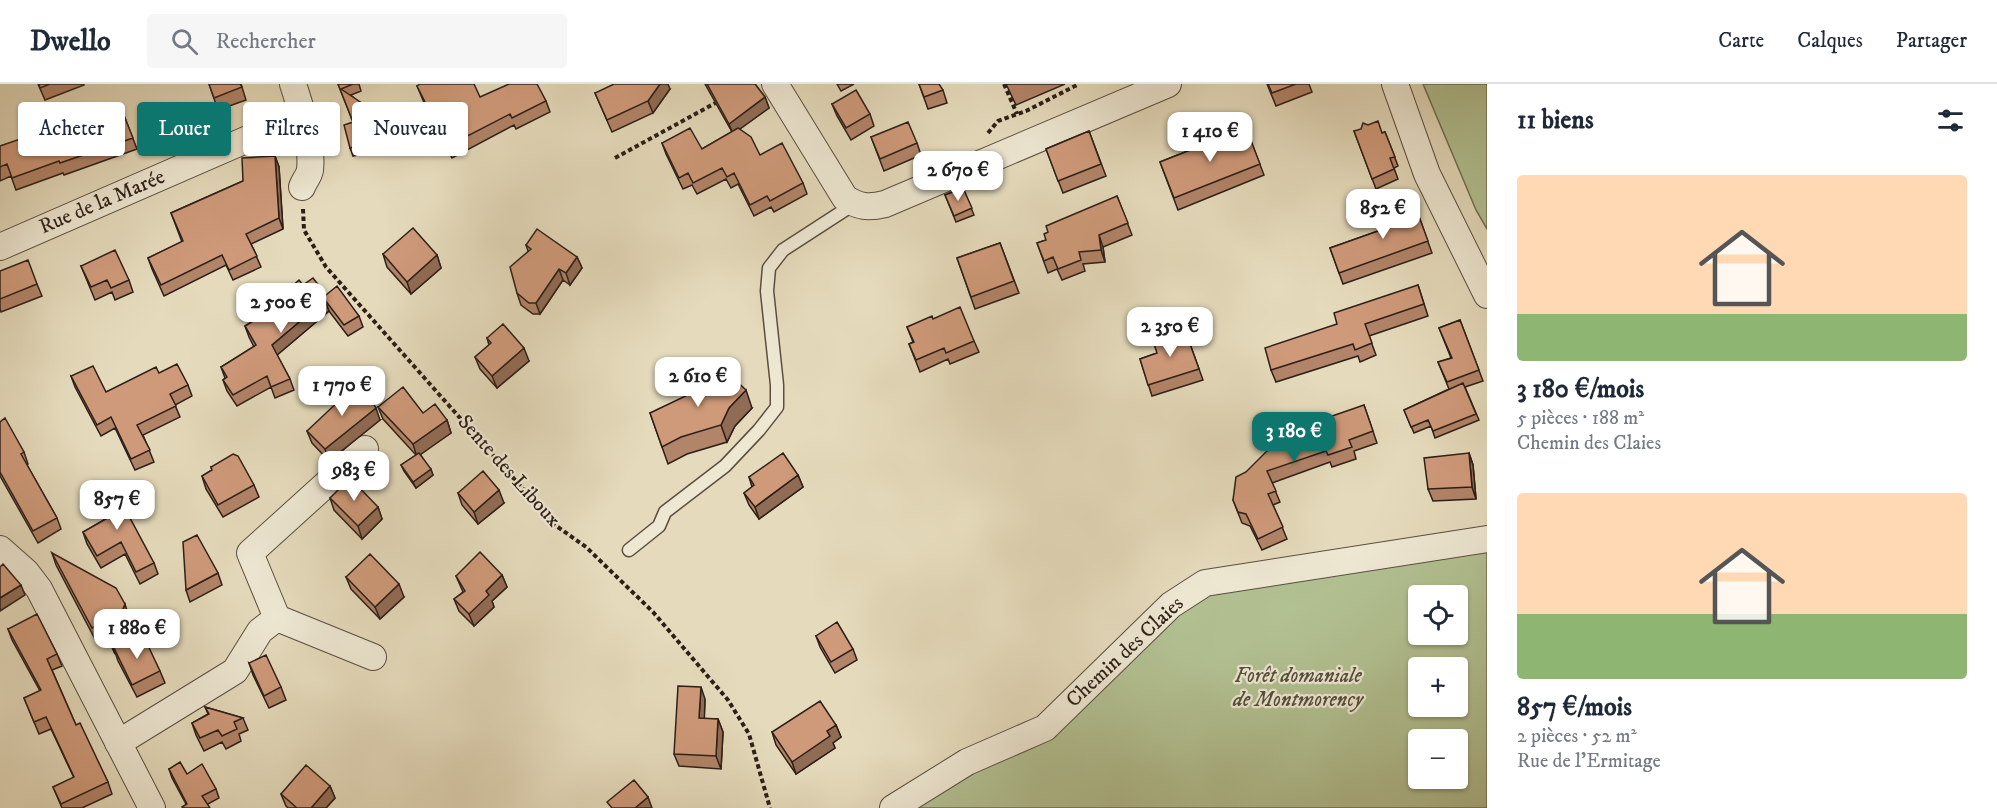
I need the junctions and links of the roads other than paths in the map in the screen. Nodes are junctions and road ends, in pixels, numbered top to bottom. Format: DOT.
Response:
graph roads {
  1 [pos="293,84"];
  2 [pos="775,84"];
  3 [pos="1168,84"];
  4 [pos="1395,84"];
  5 [pos="299,102"];
  6 [pos="243,141"];
  7 [pos="308,156"];
  8 [pos="302,187"];
  9 [pos="854,204"];
  10 [pos="0,247"];
  11 [pos="1487,295"];
  12 [pos="365,449"];
  13 [pos="1487,539"];
  14 [pos="0,549"];
  15 [pos="629,550"];
  16 [pos="277,618"];
  17 [pos="374,657"];
  18 [pos="118,743"];
  19 [pos="152,808"];
  20 [pos="893,808"];
  1 -- 5 [label="street"];
  2 -- 9 [label="street"];
  3 -- 9 [label="street"];
  4 -- 11 [label="street"];
  6 -- 10 [label="street, Rue de la Marée"];
  7 -- 8 [label="street"];
  9 -- 15 [label="lane"];
  12 -- 16 [label="street"];
  13 -- 20 [label="street, Chemin des Claies"];
  14 -- 18 [label="street"];
  16 -- 17 [label="street"];
  16 -- 18 [label="street"];
  18 -- 19 [label="street"];
}
